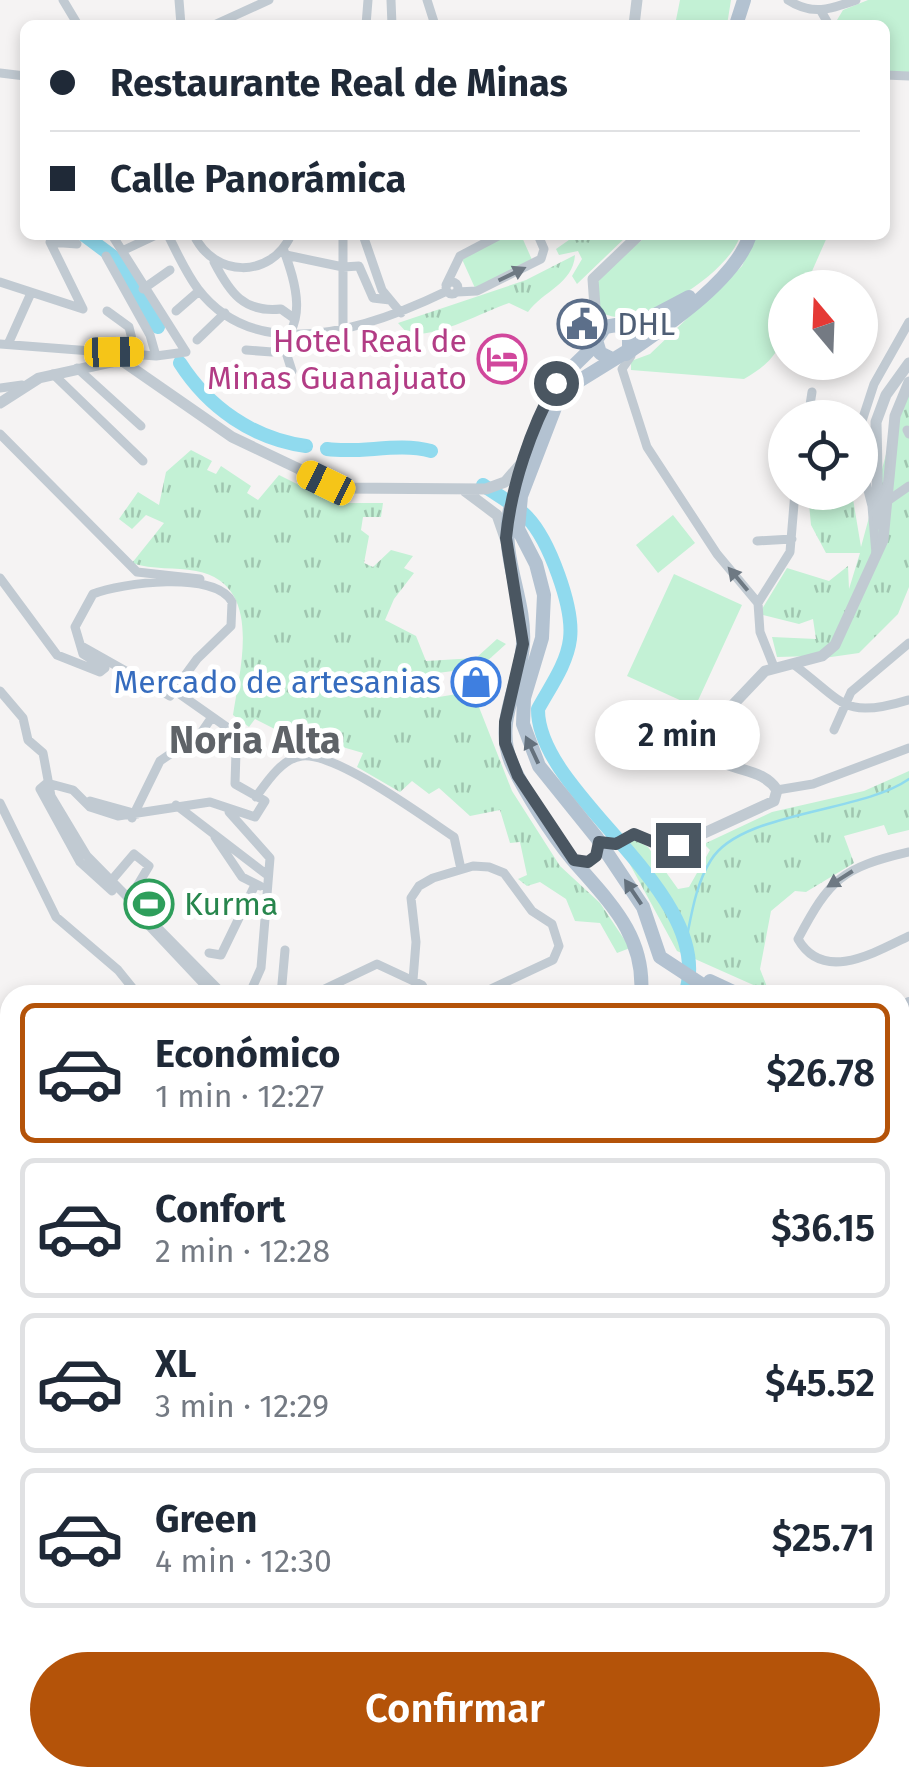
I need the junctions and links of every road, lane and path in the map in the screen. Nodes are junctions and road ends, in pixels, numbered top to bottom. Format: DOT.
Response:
graph roads {
  1 [pos="269,0"];
  2 [pos="756,0"];
  3 [pos="788,0"];
  4 [pos="856,0"];
  5 [pos="739,11"];
  6 [pos="821,11"];
  7 [pos="225,20"];
  8 [pos="826,20"];
  9 [pos="115,240"];
  10 [pos="145,240"];
  11 [pos="171,240"];
  12 [pos="198,240"];
  13 [pos="288,240"];
  14 [pos="343,240"];
  15 [pos="363,240"];
  16 [pos="490,240"];
  17 [pos="540,240"];
  18 [pos="633,240"];
  19 [pos="748,240"];
  20 [pos="76,244"];
  21 [pos="122,251"];
  22 [pos="284,252"];
  23 [pos="106,256"];
  24 [pos="213,260"];
  25 [pos="342,267"];
  26 [pos="170,270"];
  27 [pos="0,282"];
  28 [pos="716,282"];
  29 [pos="143,289"];
  30 [pos="450,289"];
  31 [pos="199,290"];
  32 [pos="32,293"];
  33 [pos="390,300"];
  34 [pos="176,311"];
  35 [pos="106,312"];
  36 [pos="225,313"];
  37 [pos="401,313"];
  38 [pos="598,314"];
  39 [pos="295,318"];
  40 [pos="909,322"];
  41 [pos="618,326"];
  42 [pos="663,328"];
  43 [pos="343,331"];
  44 [pos="286,338"];
  45 [pos="197,340"];
  46 [pos="597,340"];
  47 [pos="4,343"];
  48 [pos="246,350"];
  49 [pos="135,351"];
  50 [pos="156,356"];
  51 [pos="619,357"];
  52 [pos="909,363"];
  53 [pos="75,366"];
  54 [pos="132,366"];
  55 [pos="292,370"];
  56 [pos="53,374"];
  57 [pos="909,382"];
  58 [pos="22,385"];
  59 [pos="0,388"];
  60 [pos="812,392"];
  61 [pos="811,400"];
  62 [pos="869,400"];
  63 [pos="0,403"];
  64 [pos="141,426"];
  65 [pos="0,434"];
  66 [pos="143,460"];
  67 [pos="909,486"];
  68 [pos="513,490"];
  69 [pos="471,491"];
  70 [pos="886,502"];
  71 [pos="794,510"];
  72 [pos="872,510"];
  73 [pos="512,522"];
  74 [pos="506,538"];
  75 [pos="792,539"];
  76 [pos="757,541"];
  77 [pos="877,553"];
  78 [pos="0,578"];
  79 [pos="212,586"];
  80 [pos="758,603"];
  81 [pos="909,643"];
  82 [pos="83,647"];
  83 [pos="794,664"];
  84 [pos="774,667"];
  85 [pos="174,690"];
  86 [pos="0,691"];
  87 [pos="908,700"];
  88 [pos="846,704"];
  89 [pos="212,716"];
  90 [pos="834,730"];
  91 [pos="909,748"];
  92 [pos="47,783"];
  93 [pos="777,790"];
  94 [pos="256,797"];
  95 [pos="0,802"];
  96 [pos="176,804"];
  97 [pos="228,810"];
  98 [pos="134,815"];
  99 [pos="586,830"];
  100 [pos="214,834"];
  101 [pos="599,845"];
  102 [pos="909,852"];
  103 [pos="570,854"];
  104 [pos="461,869"];
  105 [pos="266,877"];
  106 [pos="110,881"];
  107 [pos="255,884"];
  108 [pos="130,898"];
  109 [pos="909,936"];
  110 [pos="285,950"];
  111 [pos="209,953"];
  112 [pos="690,975"];
  113 [pos="413,980"];
  114 [pos="133,985"];
  115 [pos="205,985"];
  116 [pos="214,985"];
  117 [pos="254,985"];
  118 [pos="281,985"];
  119 [pos="333,985"];
  120 [pos="418,985"];
  121 [pos="499,985"];
  122 [pos="642,985"];
  123 [pos="704,985"];
  124 [pos="715,985"];
  1 -- 7 [label="street"];
  2 -- 5 [label="main road"];
  3 -- 6 [label="street"];
  4 -- 6 [label="street"];
  6 -- 8 [label="street"];
  9 -- 21 [label="street"];
  10 -- 21 [label="street"];
  11 -- 31 [label="street"];
  12 -- 24 [label="street"];
  13 -- 22 [label="street"];
  14 -- 25 [label="street"];
  15 -- 33 [label="street"];
  16 -- 30 [label="street"];
  30 -- 17 [label="street, one-way"];
  18 -- 38 [label="street"];
  19 -- 28 [label="main road"];
  20 -- 32 [label="street"];
  21 -- 29 [label="street"];
  22 -- 24 [label="street"];
  22 -- 25 [label="street"];
  22 -- 39 [label="street"];
  23 -- 50 [label="street"];
  24 -- 39 [label="street"];
  25 -- 33 [label="street"];
  25 -- 43 [label="street"];
  26 -- 29 [label="street"];
  27 -- 32 [label="street"];
  28 -- 41 [label="main road"];
  28 -- 42 [label="main road"];
  29 -- 50 [label="street"];
  30 -- 37 [label="street"];
  31 -- 34 [label="street"];
  31 -- 36 [label="street"];
  32 -- 47 [label="street"];
  33 -- 37 [label="street"];
  35 -- 49 [label="street"];
  36 -- 44 [label="street"];
  36 -- 45 [label="street"];
  37 -- 43 [label="street"];
  38 -- 41 [label="street"];
  38 -- 46 [label="street"];
  39 -- 44 [label="street"];
  40 -- 62 [label="street"];
  41 -- 46 [label="main road"];
  41 -- 51 [label="main road"];
  42 -- 51 [label="main road"];
  80 -- 42 [label="street, one-way"];
  43 -- 44 [label="street"];
  44 -- 48 [label="street"];
  44 -- 55 [label="street"];
  46 -- 51 [label="main road"];
  46 -- 68 [label="main road"];
  47 -- 49 [label="street"];
  49 -- 50 [label="street"];
  49 -- 54 [label="street"];
  51 -- 68 [label="main road"];
  52 -- 77 [label="street"];
  53 -- 54 [label="street"];
  53 -- 56 [label="street"];
  53 -- 64 [label="street"];
  54 -- 69 [label="street"];
  56 -- 58 [label="street"];
  56 -- 66 [label="street"];
  57 -- 70 [label="street"];
  58 -- 59 [label="street"];
  58 -- 63 [label="street"];
  60 -- 61 [label="street"];
  65 -- 79 [label="street"];
  67 -- 70 [label="street"];
  68 -- 69 [label="street"];
  68 -- 73 [label="main road"];
  69 -- 74 [label="street"];
  70 -- 77 [label="street"];
  71 -- 75 [label="street"];
  72 -- 77 [label="street"];
  73 -- 74 [label="main road"];
  99 -- 73 [label="main road, one-way"];
  74 -- 103 [label="main road"];
  75 -- 76 [label="street"];
  75 -- 80 [label="street"];
  77 -- 83 [label="street"];
  78 -- 82 [label="street"];
  79 -- 82 [label="street"];
  79 -- 85 [label="street"];
  80 -- 84 [label="street"];
  81 -- 88 [label="street"];
  82 -- 85 [label="street"];
  83 -- 84 [label="street"];
  83 -- 88 [label="street"];
  84 -- 93 [label="street"];
  85 -- 89 [label="street"];
  86 -- 92 [label="street"];
  87 -- 88 [label="street"];
  88 -- 90 [label="street"];
  89 -- 94 [label="street"];
  89 -- 98 [label="street"];
  91 -- 93 [label="street"];
  92 -- 98 [label="street"];
  92 -- 106 [label="street"];
  92 -- 115 [label="street"];
  93 -- 101 [label="street"];
  94 -- 97 [label="street"];
  94 -- 104 [label="street"];
  95 -- 114 [label="street"];
  96 -- 97 [label="street"];
  96 -- 98 [label="street"];
  96 -- 100 [label="street"];
  97 -- 105 [label="street"];
  99 -- 101 [label="main road"];
  99 -- 103 [label="main road"];
  100 -- 105 [label="street"];
  100 -- 107 [label="street"];
  101 -- 103 [label="main road"];
  112 -- 101 [label="main road, one-way"];
  102 -- 109 [label="street, one-way"];
  103 -- 122 [label="main road"];
  104 -- 113 [label="street"];
  104 -- 121 [label="street"];
  105 -- 107 [label="street"];
  105 -- 117 [label="street"];
  106 -- 108 [label="street"];
  106 -- 108 [label="street"];
  107 -- 111 [label="street"];
  108 -- 116 [label="street"];
  110 -- 118 [label="street"];
  112 -- 123 [label="main road"];
  112 -- 124 [label="main road"];
  113 -- 119 [label="street"];
  113 -- 120 [label="street"];
}
